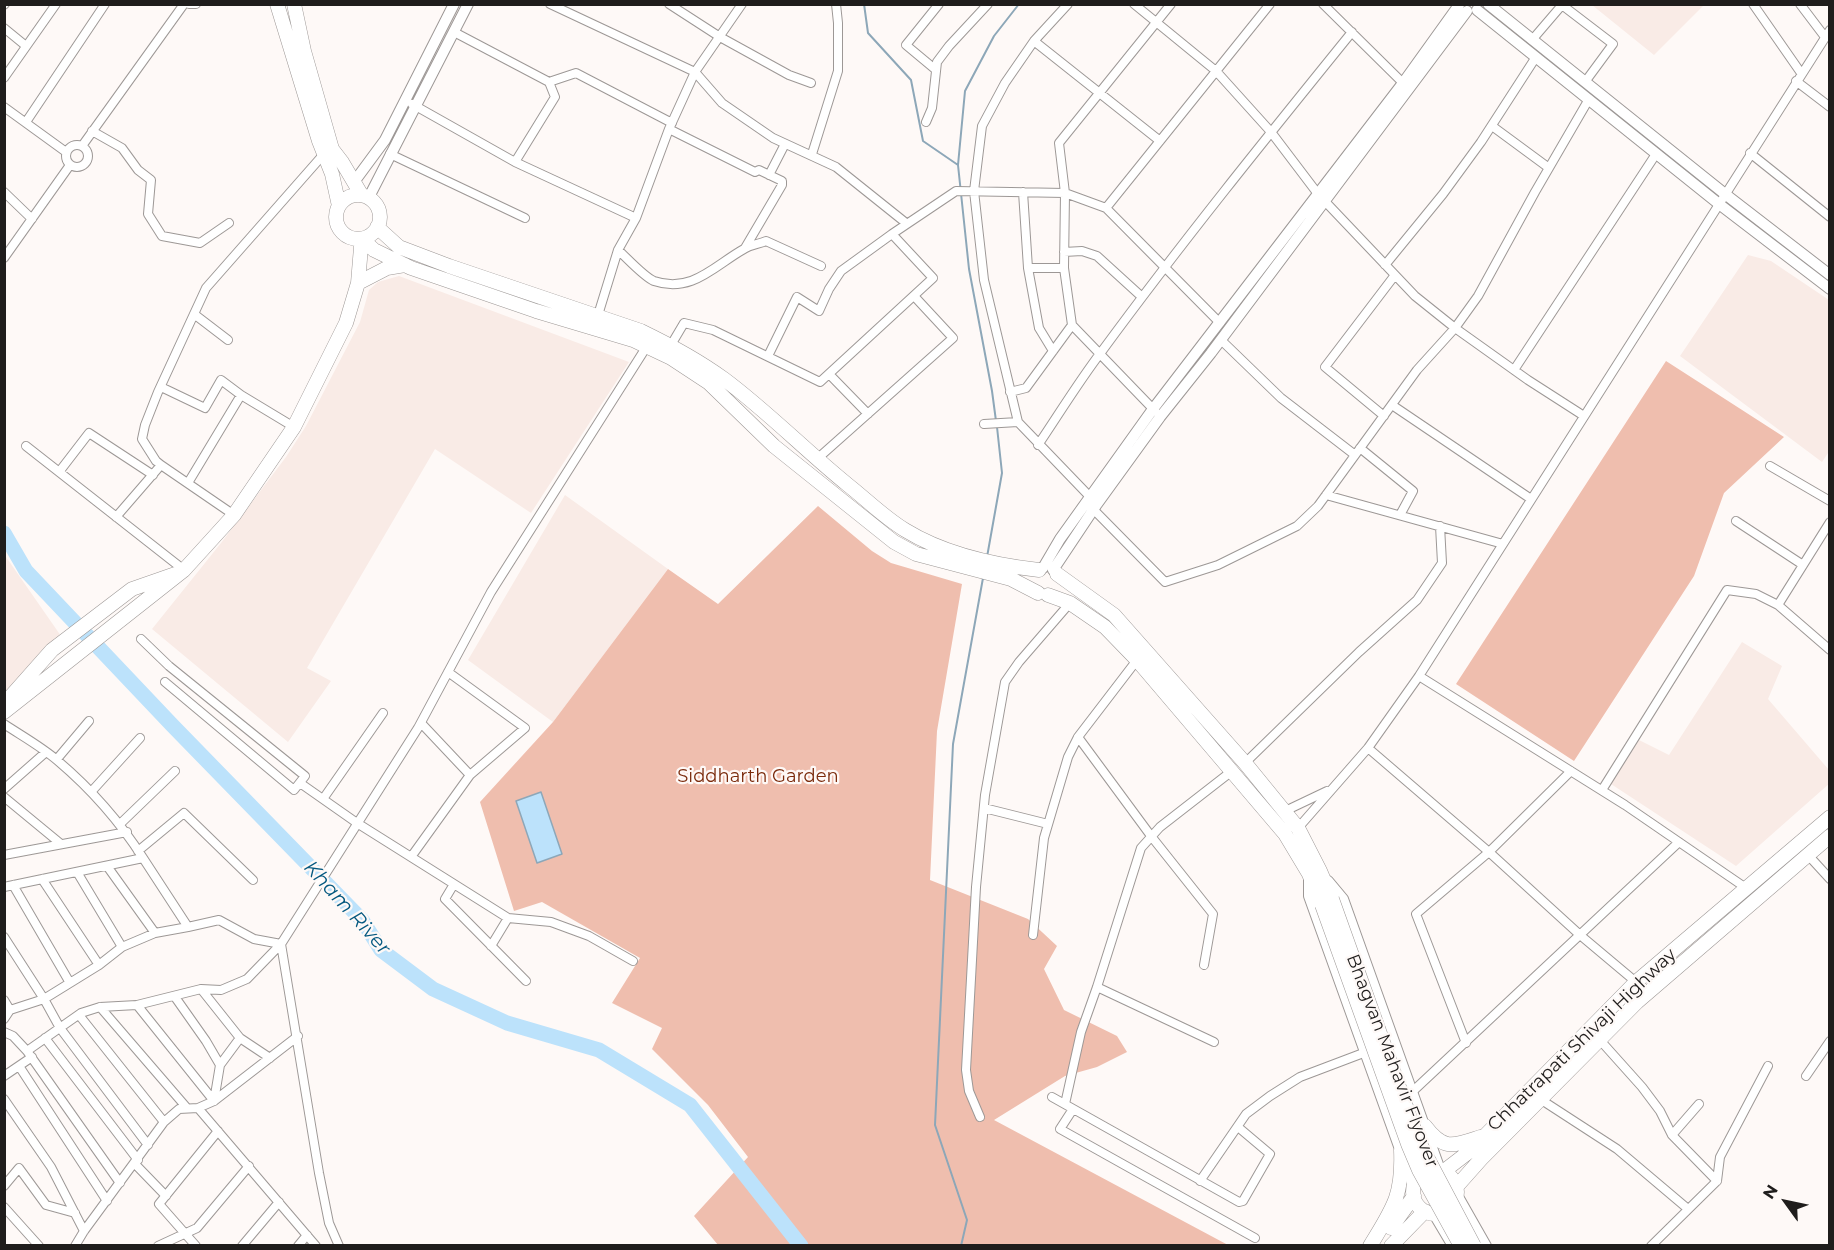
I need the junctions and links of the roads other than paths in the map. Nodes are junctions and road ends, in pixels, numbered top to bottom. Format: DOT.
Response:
graph roads {
  1 [pos="56,4"];
  2 [pos="105,4"];
  3 [pos="184,4"];
  4 [pos="189,4"];
  5 [pos="196,4"];
  6 [pos="277,4"];
  7 [pos="294,4"];
  8 [pos="454,4"];
  9 [pos="468,4"];
  10 [pos="550,4"];
  11 [pos="669,4"];
  12 [pos="742,4"];
  13 [pos="836,4"];
  14 [pos="939,4"];
  15 [pos="988,4"];
  16 [pos="1068,4"];
  17 [pos="1134,4"];
  18 [pos="1171,4"];
  19 [pos="1270,4"];
  20 [pos="1323,4"];
  21 [pos="1488,4"];
  22 [pos="1753,4"];
  23 [pos="1800,4"];
  24 [pos="1562,5"];
  25 [pos="1469,7"];
  26 [pos="1157,22"];
  27 [pos="4,28"];
  28 [pos="454,32"];
  29 [pos="1352,32"];
  30 [pos="1827,33"];
  31 [pos="720,37"];
  32 [pos="1532,40"];
  33 [pos="1034,41"];
  34 [pos="26,46"];
  35 [pos="1536,57"];
  36 [pos="936,70"];
  37 [pos="1216,71"];
  38 [pos="695,72"];
  39 [pos="1798,77"];
  40 [pos="4,78"];
  41 [pos="549,82"];
  42 [pos="1585,82"];
  43 [pos="811,83"];
  44 [pos="1403,83"];
  45 [pos="1100,93"];
  46 [pos="1589,99"];
  47 [pos="410,103"];
  48 [pos="4,107"];
  49 [pos="1830,107"];
  50 [pos="926,122"];
  51 [pos="26,123"];
  52 [pos="670,126"];
  53 [pos="1492,126"];
  54 [pos="93,131"];
  55 [pos="1271,132"];
  56 [pos="1160,141"];
  57 [pos="785,144"];
  58 [pos="82,146"];
  59 [pos="66,152"];
  60 [pos="1750,153"];
  61 [pos="323,154"];
  62 [pos="390,154"];
  63 [pos="812,154"];
  64 [pos="1656,154"];
  65 [pos="515,162"];
  66 [pos="70,165"];
  67 [pos="1549,168"];
  68 [pos="769,175"];
  69 [pos="361,191"];
  70 [pos="975,191"];
  71 [pos="4,192"];
  72 [pos="1023,192"];
  73 [pos="1065,193"];
  74 [pos="1322,197"];
  75 [pos="1722,199"];
  76 [pos="339,206"];
  77 [pos="1106,208"];
  78 [pos="1830,217"];
  79 [pos="525,218"];
  80 [pos="636,218"];
  81 [pos="32,219"];
  82 [pos="229,223"];
  83 [pos="906,223"];
  84 [pos="377,227"];
  85 [pos="892,234"];
  86 [pos="356,238"];
  87 [pos="745,248"];
  88 [pos="618,250"];
  89 [pos="1064,252"];
  90 [pos="4,258"];
  91 [pos="405,265"];
  92 [pos="1385,265"];
  93 [pos="821,266"];
  94 [pos="1166,267"];
  95 [pos="1028,268"];
  96 [pos="1064,268"];
  97 [pos="1395,275"];
  98 [pos="1830,275"];
  99 [pos="358,283"];
  100 [pos="1830,289"];
  101 [pos="914,296"];
  102 [pos="1142,297"];
  103 [pos="353,298"];
  104 [pos="194,314"];
  105 [pos="598,315"];
  106 [pos="1220,323"];
  107 [pos="1072,325"];
  108 [pos="1455,328"];
  109 [pos="228,340"];
  110 [pos="1221,340"];
  111 [pos="671,345"];
  112 [pos="647,346"];
  113 [pos="1053,351"];
  114 [pos="1101,352"];
  115 [pos="768,356"];
  116 [pos="1514,370"];
  117 [pos="829,374"];
  118 [pos="161,387"];
  119 [pos="1011,392"];
  120 [pos="241,395"];
  121 [pos="1392,405"];
  122 [pos="1157,413"];
  123 [pos="868,414"];
  124 [pos="1383,416"];
  125 [pos="1584,416"];
  126 [pos="1018,422"];
  127 [pos="984,424"];
  128 [pos="294,427"];
  129 [pos="1038,445"];
  130 [pos="26,446"];
  131 [pos="1358,452"];
  132 [pos="817,459"];
  133 [pos="161,465"];
  134 [pos="1770,466"];
  135 [pos="59,472"];
  136 [pos="153,475"];
  137 [pos="188,483"];
  138 [pos="1326,495"];
  139 [pos="1531,499"];
  140 [pos="1830,501"];
  141 [pos="1094,504"];
  142 [pos="234,515"];
  143 [pos="1400,515"];
  144 [pos="116,517"];
  145 [pos="1736,521"];
  146 [pos="1830,522"];
  147 [pos="1440,526"];
  148 [pos="1503,544"];
  149 [pos="970,562"];
  150 [pos="1803,565"];
  151 [pos="1048,570"];
  152 [pos="183,571"];
  153 [pos="1013,573"];
  154 [pos="1043,594"];
  155 [pos="1070,603"];
  156 [pos="1778,605"];
  157 [pos="141,639"];
  158 [pos="1830,650"];
  159 [pos="1137,660"];
  160 [pos="448,672"];
  161 [pos="1419,676"];
  162 [pos="165,682"];
  163 [pos="4,704"];
  164 [pos="4,712"];
  165 [pos="383,713"];
  166 [pos="89,721"];
  167 [pos="421,723"];
  168 [pos="4,724"];
  169 [pos="1078,737"];
  170 [pos="140,738"];
  171 [pos="1368,748"];
  172 [pos="46,752"];
  173 [pos="57,759"];
  174 [pos="1245,763"];
  175 [pos="175,771"];
  176 [pos="1232,771"];
  177 [pos="1571,771"];
  178 [pos="470,775"];
  179 [pos="300,783"];
  180 [pos="4,789"];
  181 [pos="1330,789"];
  182 [pos="1602,790"];
  183 [pos="91,792"];
  184 [pos="4,797"];
  185 [pos="323,799"];
  186 [pos="984,808"];
  187 [pos="1285,811"];
  188 [pos="1830,817"];
  189 [pos="357,823"];
  190 [pos="120,824"];
  191 [pos="1048,824"];
  192 [pos="1298,828"];
  193 [pos="127,832"];
  194 [pos="1151,836"];
  195 [pos="1830,836"];
  196 [pos="1679,842"];
  197 [pos="61,844"];
  198 [pos="1489,852"];
  199 [pos="4,855"];
  200 [pos="141,855"];
  201 [pos="1808,855"];
  202 [pos="411,857"];
  203 [pos="107,866"];
  204 [pos="77,872"];
  205 [pos="1315,873"];
  206 [pos="42,879"];
  207 [pos="1830,879"];
  208 [pos="253,880"];
  209 [pos="454,884"];
  210 [pos="9,886"];
  211 [pos="1746,888"];
  212 [pos="1327,902"];
  213 [pos="508,918"];
  214 [pos="188,927"];
  215 [pos="155,933"];
  216 [pos="1033,935"];
  217 [pos="1580,935"];
  218 [pos="4,937"];
  219 [pos="281,944"];
  220 [pos="491,945"];
  221 [pos="123,947"];
  222 [pos="633,960"];
  223 [pos="99,965"];
  224 [pos="1204,965"];
  225 [pos="526,981"];
  226 [pos="1636,982"];
  227 [pos="70,983"];
  228 [pos="1097,987"];
  229 [pos="201,989"];
  230 [pos="175,997"];
  231 [pos="44,999"];
  232 [pos="4,1000"];
  233 [pos="137,1005"];
  234 [pos="100,1007"];
  235 [pos="10,1010"];
  236 [pos="79,1014"];
  237 [pos="4,1019"];
  238 [pos="60,1028"];
  239 [pos="4,1032"];
  240 [pos="298,1036"];
  241 [pos="45,1038"];
  242 [pos="240,1038"];
  243 [pos="1599,1039"];
  244 [pos="1830,1041"];
  245 [pos="1214,1042"];
  246 [pos="1466,1042"];
  247 [pos="1366,1052"];
  248 [pos="29,1054"];
  249 [pos="270,1058"];
  250 [pos="220,1065"];
  251 [pos="19,1066"];
  252 [pos="1768,1066"];
  253 [pos="4,1076"];
  254 [pos="1806,1076"];
  255 [pos="1412,1092"];
  256 [pos="1052,1097"];
  257 [pos="4,1099"];
  258 [pos="1540,1099"];
  259 [pos="214,1101"];
  260 [pos="1699,1104"];
  261 [pos="1069,1107"];
  262 [pos="187,1108"];
  263 [pos="198,1108"];
  264 [pos="980,1117"];
  265 [pos="164,1122"];
  266 [pos="1425,1126"];
  267 [pos="1238,1127"];
  268 [pos="218,1131"];
  269 [pos="1486,1134"];
  270 [pos="1672,1135"];
  271 [pos="148,1145"];
  272 [pos="1401,1150"];
  273 [pos="136,1162"];
  274 [pos="249,1166"];
  275 [pos="1442,1170"];
  276 [pos="1200,1181"];
  277 [pos="1717,1181"];
  278 [pos="120,1183"];
  279 [pos="4,1186"];
  280 [pos="1457,1190"];
  281 [pos="1414,1192"];
  282 [pos="166,1196"];
  283 [pos="107,1201"];
  284 [pos="279,1202"];
  285 [pos="4,1207"];
  286 [pos="1688,1209"];
  287 [pos="75,1213"];
  288 [pos="1430,1213"];
  289 [pos="84,1231"];
  290 [pos="184,1233"];
  291 [pos="307,1235"];
  292 [pos="1255,1238"];
  293 [pos="335,1243"];
  294 [pos="39,1245"];
  295 [pos="75,1245"];
  296 [pos="158,1245"];
  297 [pos="196,1245"];
  298 [pos="242,1245"];
  299 [pos="298,1245"];
  300 [pos="316,1245"];
  301 [pos="1370,1245"];
  302 [pos="1376,1245"];
  303 [pos="1391,1245"];
  304 [pos="1453,1245"];
  305 [pos="1461,1245"];
  306 [pos="1474,1245"];
  307 [pos="1486,1245"];
  308 [pos="1651,1245"];
  1 -- 34 [label="street"];
  2 -- 51 [label="street"];
  3 -- 54 [label="street"];
  4 -- 5 [label="street"];
  6 -- 61 [label="main road"];
  7 -- 69 [label="main road"];
  8 -- 47 [label="street"];
  9 -- 28 [label="street"];
  10 -- 38 [label="street"];
  11 -- 31 [label="street"];
  12 -- 31 [label="street"];
  13 -- 63 [label="street"];
  14 -- 36 [label="street"];
  15 -- 36 [label="street"];
  16 -- 33 [label="street"];
  17 -- 26 [label="street"];
  18 -- 26 [label="street"];
  19 -- 37 [label="street"];
  20 -- 29 [label="street"];
  21 -- 32 [label="street"];
  22 -- 39 [label="street"];
  23 -- 30 [label="street"];
  24 -- 32 [label="street"];
  24 -- 42 [label="street"];
  25 -- 35 [label="street"];
  25 -- 44 [label="street"];
  25 -- 74 [label="street"];
  26 -- 37 [label="street"];
  26 -- 45 [label="street"];
  27 -- 34 [label="street"];
  28 -- 41 [label="street"];
  28 -- 47 [label="street"];
  29 -- 44 [label="street"];
  29 -- 55 [label="street"];
  30 -- 39 [label="street"];
  31 -- 38 [label="street"];
  31 -- 43 [label="street"];
  32 -- 42 [label="street"];
  33 -- 45 [label="street"];
  33 -- 70 [label="street"];
  34 -- 40 [label="street"];
  35 -- 46 [label="street"];
  35 -- 53 [label="street"];
  36 -- 50 [label="street"];
  37 -- 55 [label="street"];
  37 -- 56 [label="street"];
  38 -- 52 [label="street"];
  38 -- 57 [label="street"];
  39 -- 49 [label="street"];
  39 -- 60 [label="street"];
  41 -- 52 [label="street"];
  41 -- 65 [label="street"];
  42 -- 75 [label="street"];
  44 -- 74 [label="street"];
  45 -- 56 [label="street"];
  45 -- 73 [label="street"];
  46 -- 64 [label="street"];
  46 -- 67 [label="street"];
  47 -- 62 [label="street"];
  47 -- 65 [label="street"];
  47 -- 69 [label="street"];
  48 -- 51 [label="street"];
  51 -- 59 [label="street"];
  52 -- 68 [label="street"];
  52 -- 80 [label="street"];
  53 -- 67 [label="street"];
  53 -- 92 [label="street"];
  54 -- 58 [label="street"];
  54 -- 82 [label="street"];
  55 -- 74 [label="street"];
  55 -- 94 [label="street"];
  56 -- 77 [label="street"];
  57 -- 63 [label="street"];
  57 -- 68 [label="street"];
  58 -- 59 [label="street"];
  58 -- 66 [label="street"];
  59 -- 66 [label="street"];
  60 -- 75 [label="street"];
  60 -- 78 [label="street"];
  61 -- 76 [label="main road"];
  61 -- 104 [label="street"];
  62 -- 69 [label="street"];
  62 -- 79 [label="street"];
  63 -- 83 [label="street"];
  64 -- 75 [label="street"];
  64 -- 116 [label="street"];
  65 -- 80 [label="street"];
  66 -- 81 [label="street"];
  67 -- 108 [label="street"];
  68 -- 87 [label="street"];
  69 -- 76 [label="main road"];
  69 -- 84 [label="main road"];
  70 -- 72 [label="street"];
  70 -- 83 [label="street"];
  70 -- 119 [label="street"];
  71 -- 81 [label="street"];
  72 -- 73 [label="street"];
  72 -- 95 [label="street"];
  73 -- 77 [label="street"];
  73 -- 89 [label="street"];
  74 -- 92 [label="street"];
  74 -- 106 [label="street"];
  74 -- 110 [label="street"];
  75 -- 98 [label="street"];
  75 -- 100 [label="street"];
  75 -- 125 [label="street"];
  76 -- 86 [label="main road"];
  77 -- 94 [label="street"];
  80 -- 88 [label="street"];
  81 -- 90 [label="street"];
  83 -- 85 [label="street"];
  84 -- 86 [label="main road"];
  84 -- 105 [label="main road"];
  85 -- 101 [label="street"];
  85 -- 115 [label="street"];
  86 -- 91 [label="main road"];
  86 -- 99 [label="main road"];
  86 -- 103 [label="main road"];
  87 -- 88 [label="street"];
  87 -- 93 [label="street"];
  88 -- 105 [label="street"];
  89 -- 96 [label="street"];
  89 -- 102 [label="street"];
  91 -- 99 [label="main road"];
  91 -- 112 [label="main road"];
  92 -- 97 [label="street"];
  94 -- 102 [label="street"];
  94 -- 106 [label="street"];
  95 -- 96 [label="street"];
  95 -- 113 [label="street"];
  96 -- 107 [label="street"];
  97 -- 108 [label="street"];
  97 -- 124 [label="street"];
  99 -- 103 [label="main road"];
  101 -- 117 [label="street"];
  101 -- 123 [label="street"];
  102 -- 114 [label="street"];
  103 -- 128 [label="main road"];
  104 -- 109 [label="street"];
  104 -- 118 [label="street"];
  105 -- 111 [label="main road"];
  106 -- 122 [label="street"];
  107 -- 113 [label="street"];
  107 -- 114 [label="street"];
  108 -- 116 [label="street"];
  108 -- 121 [label="street"];
  110 -- 122 [label="street"];
  110 -- 131 [label="street"];
  111 -- 115 [label="street"];
  111 -- 132 [label="main road"];
  112 -- 149 [label="main road"];
  112 -- 160 [label="street"];
  113 -- 119 [label="street"];
  114 -- 122 [label="street"];
  114 -- 129 [label="street"];
  115 -- 117 [label="street"];
  116 -- 125 [label="street"];
  117 -- 123 [label="street"];
  118 -- 120 [label="street"];
  118 -- 133 [label="street"];
  119 -- 126 [label="street"];
  120 -- 128 [label="street"];
  120 -- 137 [label="street"];
  121 -- 124 [label="street"];
  121 -- 139 [label="street"];
  122 -- 141 [label="street"];
  123 -- 132 [label="street"];
  124 -- 131 [label="street"];
  125 -- 139 [label="street"];
  126 -- 127 [label="street"];
  126 -- 129 [label="street"];
  128 -- 142 [label="main road"];
  129 -- 141 [label="street"];
  130 -- 135 [label="street"];
  131 -- 138 [label="street"];
  131 -- 143 [label="street"];
  132 -- 149 [label="main road"];
  133 -- 136 [label="street"];
  133 -- 137 [label="street"];
  134 -- 140 [label="street"];
  135 -- 136 [label="street"];
  135 -- 144 [label="street"];
  136 -- 144 [label="street"];
  137 -- 142 [label="street"];
  138 -- 141 [label="street"];
  138 -- 143 [label="street"];
  139 -- 148 [label="street"];
  141 -- 151 [label="street"];
  142 -- 152 [label="main road"];
  143 -- 147 [label="street"];
  144 -- 152 [label="street"];
  145 -- 150 [label="street"];
  146 -- 150 [label="street"];
  147 -- 148 [label="street"];
  147 -- 174 [label="street"];
  148 -- 161 [label="street"];
  149 -- 153 [label="main road"];
  150 -- 156 [label="street"];
  151 -- 153 [label="main road"];
  151 -- 154 [label="main road"];
  151 -- 154 [label="main road"];
  151 -- 174 [label="main road"];
  152 -- 163 [label="main road"];
  152 -- 164 [label="main road"];
  153 -- 154 [label="main road"];
  154 -- 155 [label="main road"];
  155 -- 159 [label="main road"];
  155 -- 186 [label="street"];
  156 -- 158 [label="street"];
  156 -- 182 [label="street"];
  157 -- 179 [label="street"];
  159 -- 169 [label="street"];
  159 -- 176 [label="main road"];
  160 -- 167 [label="street"];
  160 -- 178 [label="street"];
  161 -- 171 [label="street"];
  161 -- 177 [label="street"];
  162 -- 179 [label="street"];
  165 -- 185 [label="street"];
  166 -- 173 [label="street"];
  167 -- 178 [label="street"];
  167 -- 189 [label="street"];
  168 -- 172 [label="street"];
  169 -- 191 [label="street"];
  169 -- 194 [label="street"];
  170 -- 183 [label="street"];
  171 -- 181 [label="street"];
  171 -- 198 [label="street"];
  172 -- 173 [label="street"];
  172 -- 180 [label="street"];
  173 -- 183 [label="street"];
  174 -- 187 [label="main road"];
  175 -- 190 [label="street"];
  176 -- 194 [label="street"];
  176 -- 205 [label="main road"];
  177 -- 182 [label="street"];
  177 -- 198 [label="street"];
  178 -- 202 [label="street"];
  179 -- 185 [label="street"];
  181 -- 187 [label="street"];
  181 -- 192 [label="street"];
  182 -- 196 [label="street"];
  183 -- 190 [label="street"];
  184 -- 197 [label="street"];
  185 -- 189 [label="street"];
  186 -- 191 [label="street"];
  186 -- 264 [label="street"];
  187 -- 192 [label="main road"];
  188 -- 211 [label="main road, Chhatrapati Shivaji Highway"];
  189 -- 202 [label="street"];
  189 -- 219 [label="street"];
  190 -- 193 [label="street"];
  191 -- 216 [label="street"];
  192 -- 205 [label="main road"];
  193 -- 197 [label="street"];
  193 -- 200 [label="street"];
  194 -- 224 [label="street"];
  194 -- 228 [label="street"];
  195 -- 201 [label="main road, Chhatrapati Shivaji Highway"];
  196 -- 211 [label="street"];
  196 -- 217 [label="street"];
  197 -- 199 [label="street"];
  198 -- 217 [label="street"];
  198 -- 246 [label="street"];
  200 -- 203 [label="street"];
  200 -- 208 [label="street"];
  200 -- 214 [label="street"];
  201 -- 207 [label="street"];
  201 -- 243 [label="main road, Chhatrapati Shivaji Highway"];
  202 -- 209 [label="street"];
  203 -- 204 [label="street"];
  203 -- 215 [label="street"];
  204 -- 206 [label="street"];
  204 -- 221 [label="street"];
  205 -- 212 [label="main road, Bhagvan Mahavir Flyover"];
  205 -- 247 [label="street"];
  205 -- 255 [label="street"];
  206 -- 210 [label="street"];
  206 -- 223 [label="street"];
  209 -- 213 [label="street"];
  209 -- 220 [label="street"];
  210 -- 227 [label="street"];
  211 -- 226 [label="main road, Chhatrapati Shivaji Highway"];
  212 -- 305 [label="main road, Bhagvan Mahavir Flyover, bridge"];
  212 -- 306 [label="main road, Bhagvan Mahavir Flyover, bridge"];
  213 -- 220 [label="street"];
  213 -- 222 [label="street"];
  214 -- 215 [label="street"];
  214 -- 219 [label="street"];
  215 -- 221 [label="street"];
  217 -- 226 [label="street"];
  217 -- 246 [label="street"];
  218 -- 231 [label="street"];
  219 -- 229 [label="street"];
  219 -- 240 [label="street"];
  220 -- 225 [label="street"];
  221 -- 223 [label="street"];
  223 -- 227 [label="street"];
  226 -- 269 [label="main road, Chhatrapati Shivaji Highway"];
  227 -- 231 [label="street"];
  228 -- 245 [label="street"];
  228 -- 261 [label="street"];
  229 -- 230 [label="street"];
  229 -- 242 [label="street"];
  230 -- 233 [label="street"];
  230 -- 250 [label="street"];
  231 -- 235 [label="street"];
  231 -- 238 [label="street"];
  232 -- 235 [label="street"];
  233 -- 234 [label="street"];
  233 -- 259 [label="street"];
  234 -- 236 [label="street"];
  234 -- 262 [label="street"];
  235 -- 237 [label="street"];
  236 -- 238 [label="street"];
  236 -- 265 [label="street"];
  238 -- 241 [label="street"];
  238 -- 271 [label="street"];
  239 -- 248 [label="street"];
  240 -- 249 [label="street"];
  240 -- 293 [label="street"];
  241 -- 248 [label="street"];
  241 -- 273 [label="street"];
  242 -- 249 [label="street"];
  242 -- 250 [label="street"];
  243 -- 258 [label="main road, Chhatrapati Shivaji Highway"];
  243 -- 270 [label="street"];
  244 -- 254 [label="street"];
  246 -- 255 [label="street"];
  247 -- 267 [label="street"];
  247 -- 272 [label="street"];
  248 -- 251 [label="street"];
  248 -- 278 [label="street"];
  249 -- 259 [label="street"];
  250 -- 259 [label="street"];
  251 -- 253 [label="street"];
  251 -- 283 [label="street"];
  252 -- 277 [label="street"];
  255 -- 266 [label="street"];
  256 -- 261 [label="street"];
  257 -- 287 [label="street"];
  258 -- 280 [label="main road, Chhatrapati Shivaji Highway"];
  258 -- 286 [label="street"];
  259 -- 263 [label="street"];
  260 -- 270 [label="street"];
  261 -- 276 [label="street"];
  261 -- 292 [label="street"];
  262 -- 263 [label="street"];
  262 -- 265 [label="street"];
  263 -- 268 [label="street"];
  265 -- 271 [label="street"];
  266 -- 269 [label="main road"];
  266 -- 275 [label="street"];
  267 -- 276 [label="street"];
  267 -- 276 [label="street"];
  268 -- 274 [label="street"];
  268 -- 282 [label="street"];
  269 -- 275 [label="main road, Chhatrapati Shivaji Highway"];
  270 -- 277 [label="street"];
  271 -- 273 [label="street"];
  272 -- 281 [label="street"];
  272 -- 301 [label="main road"];
  273 -- 278 [label="street"];
  273 -- 282 [label="street"];
  274 -- 284 [label="street"];
  274 -- 290 [label="street"];
  275 -- 280 [label="main road"];
  275 -- 281 [label="main road"];
  277 -- 286 [label="street"];
  278 -- 283 [label="street"];
  279 -- 287 [label="street"];
  280 -- 288 [label="main road"];
  280 -- 307 [label="street"];
  281 -- 288 [label="main road"];
  281 -- 302 [label="main road"];
  282 -- 290 [label="street"];
  283 -- 289 [label="street"];
  284 -- 291 [label="street"];
  284 -- 298 [label="street"];
  285 -- 294 [label="street"];
  286 -- 308 [label="street"];
  287 -- 289 [label="street"];
  288 -- 303 [label="main road"];
  288 -- 304 [label="street"];
  289 -- 295 [label="street"];
  290 -- 296 [label="street"];
  290 -- 297 [label="street"];
  291 -- 299 [label="street"];
  291 -- 300 [label="street"];
}
